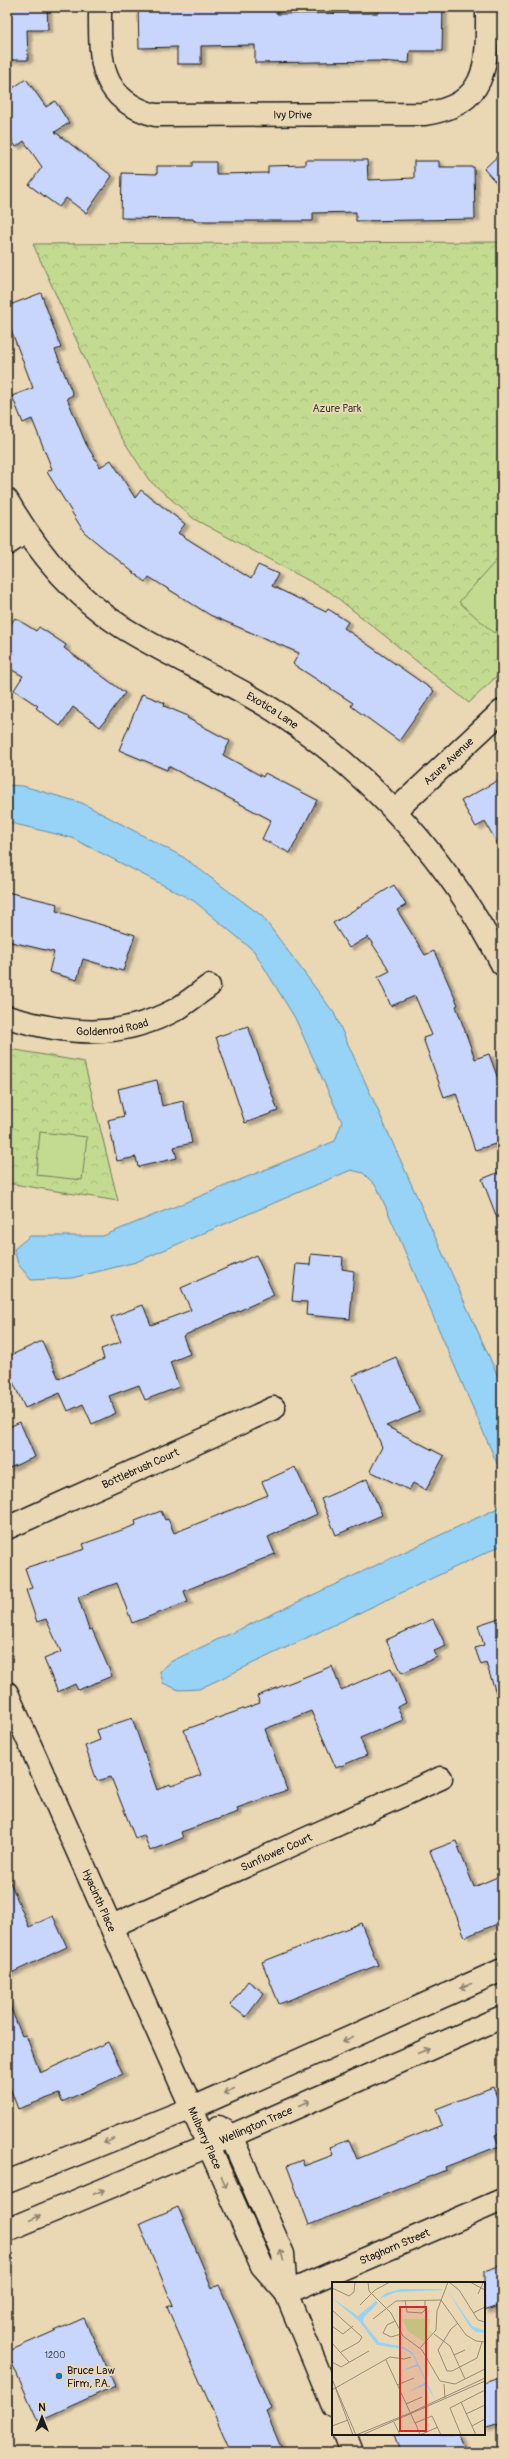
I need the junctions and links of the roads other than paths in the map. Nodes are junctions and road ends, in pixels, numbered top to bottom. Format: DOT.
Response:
graph roads {
  1 [pos="100,7"];
  2 [pos="487,7"];
  3 [pos="7,500"];
  4 [pos="26,532"];
  5 [pos="7,544"];
  6 [pos="502,710"];
  7 [pos="395,811"];
  8 [pos="502,964"];
  9 [pos="209,986"];
  10 [pos="7,1018"];
  11 [pos="274,1408"];
  12 [pos="7,1528"];
  13 [pos="7,1694"];
  14 [pos="441,1778"];
  15 [pos="112,1926"];
  16 [pos="502,1970"];
  17 [pos="502,2017"];
  18 [pos="192,2108"];
  19 [pos="231,2136"];
  20 [pos="208,2146"];
  21 [pos="7,2182"];
  22 [pos="502,2200"];
  23 [pos="7,2230"];
  24 [pos="286,2293"];
  25 [pos="332,2404"];
  26 [pos="345,2435"];
  27 [pos="352,2452"];
  1 -- 2 [label="street, Ivy Drive"];
  3 -- 4 [label="street, Exotica Lane"];
  4 -- 5 [label="street"];
  4 -- 7 [label="street, Exotica Lane"];
  6 -- 7 [label="street, Azure Avenue"];
  7 -- 8 [label="street, Exotica Lane"];
  9 -- 10 [label="street, Goldenrod Road"];
  11 -- 12 [label="street, Bottlebrush Court"];
  13 -- 15 [label="street, Hyacinth Place"];
  14 -- 15 [label="street, Sunflower Court"];
  15 -- 18 [label="street, Hyacinth Place"];
  16 -- 18 [label="street, one-way"];
  19 -- 17 [label="street, Wellington Trace, one-way"];
  18 -- 19 [label="street, Mulberry Place"];
  18 -- 20 [label="street, Mulberry Place"];
  18 -- 21 [label="street, one-way"];
  19 -- 20 [label="street, Wellington Trace"];
  24 -- 19 [label="street, Mulberry Place, one-way"];
  23 -- 20 [label="street, Wellington Trace, one-way"];
  20 -- 24 [label="street, Mulberry Place, one-way"];
  22 -- 24 [label="street, Staghorn Street"];
  24 -- 25 [label="street, Mulberry Place"];
  26 -- 27 [label="street"];
}
